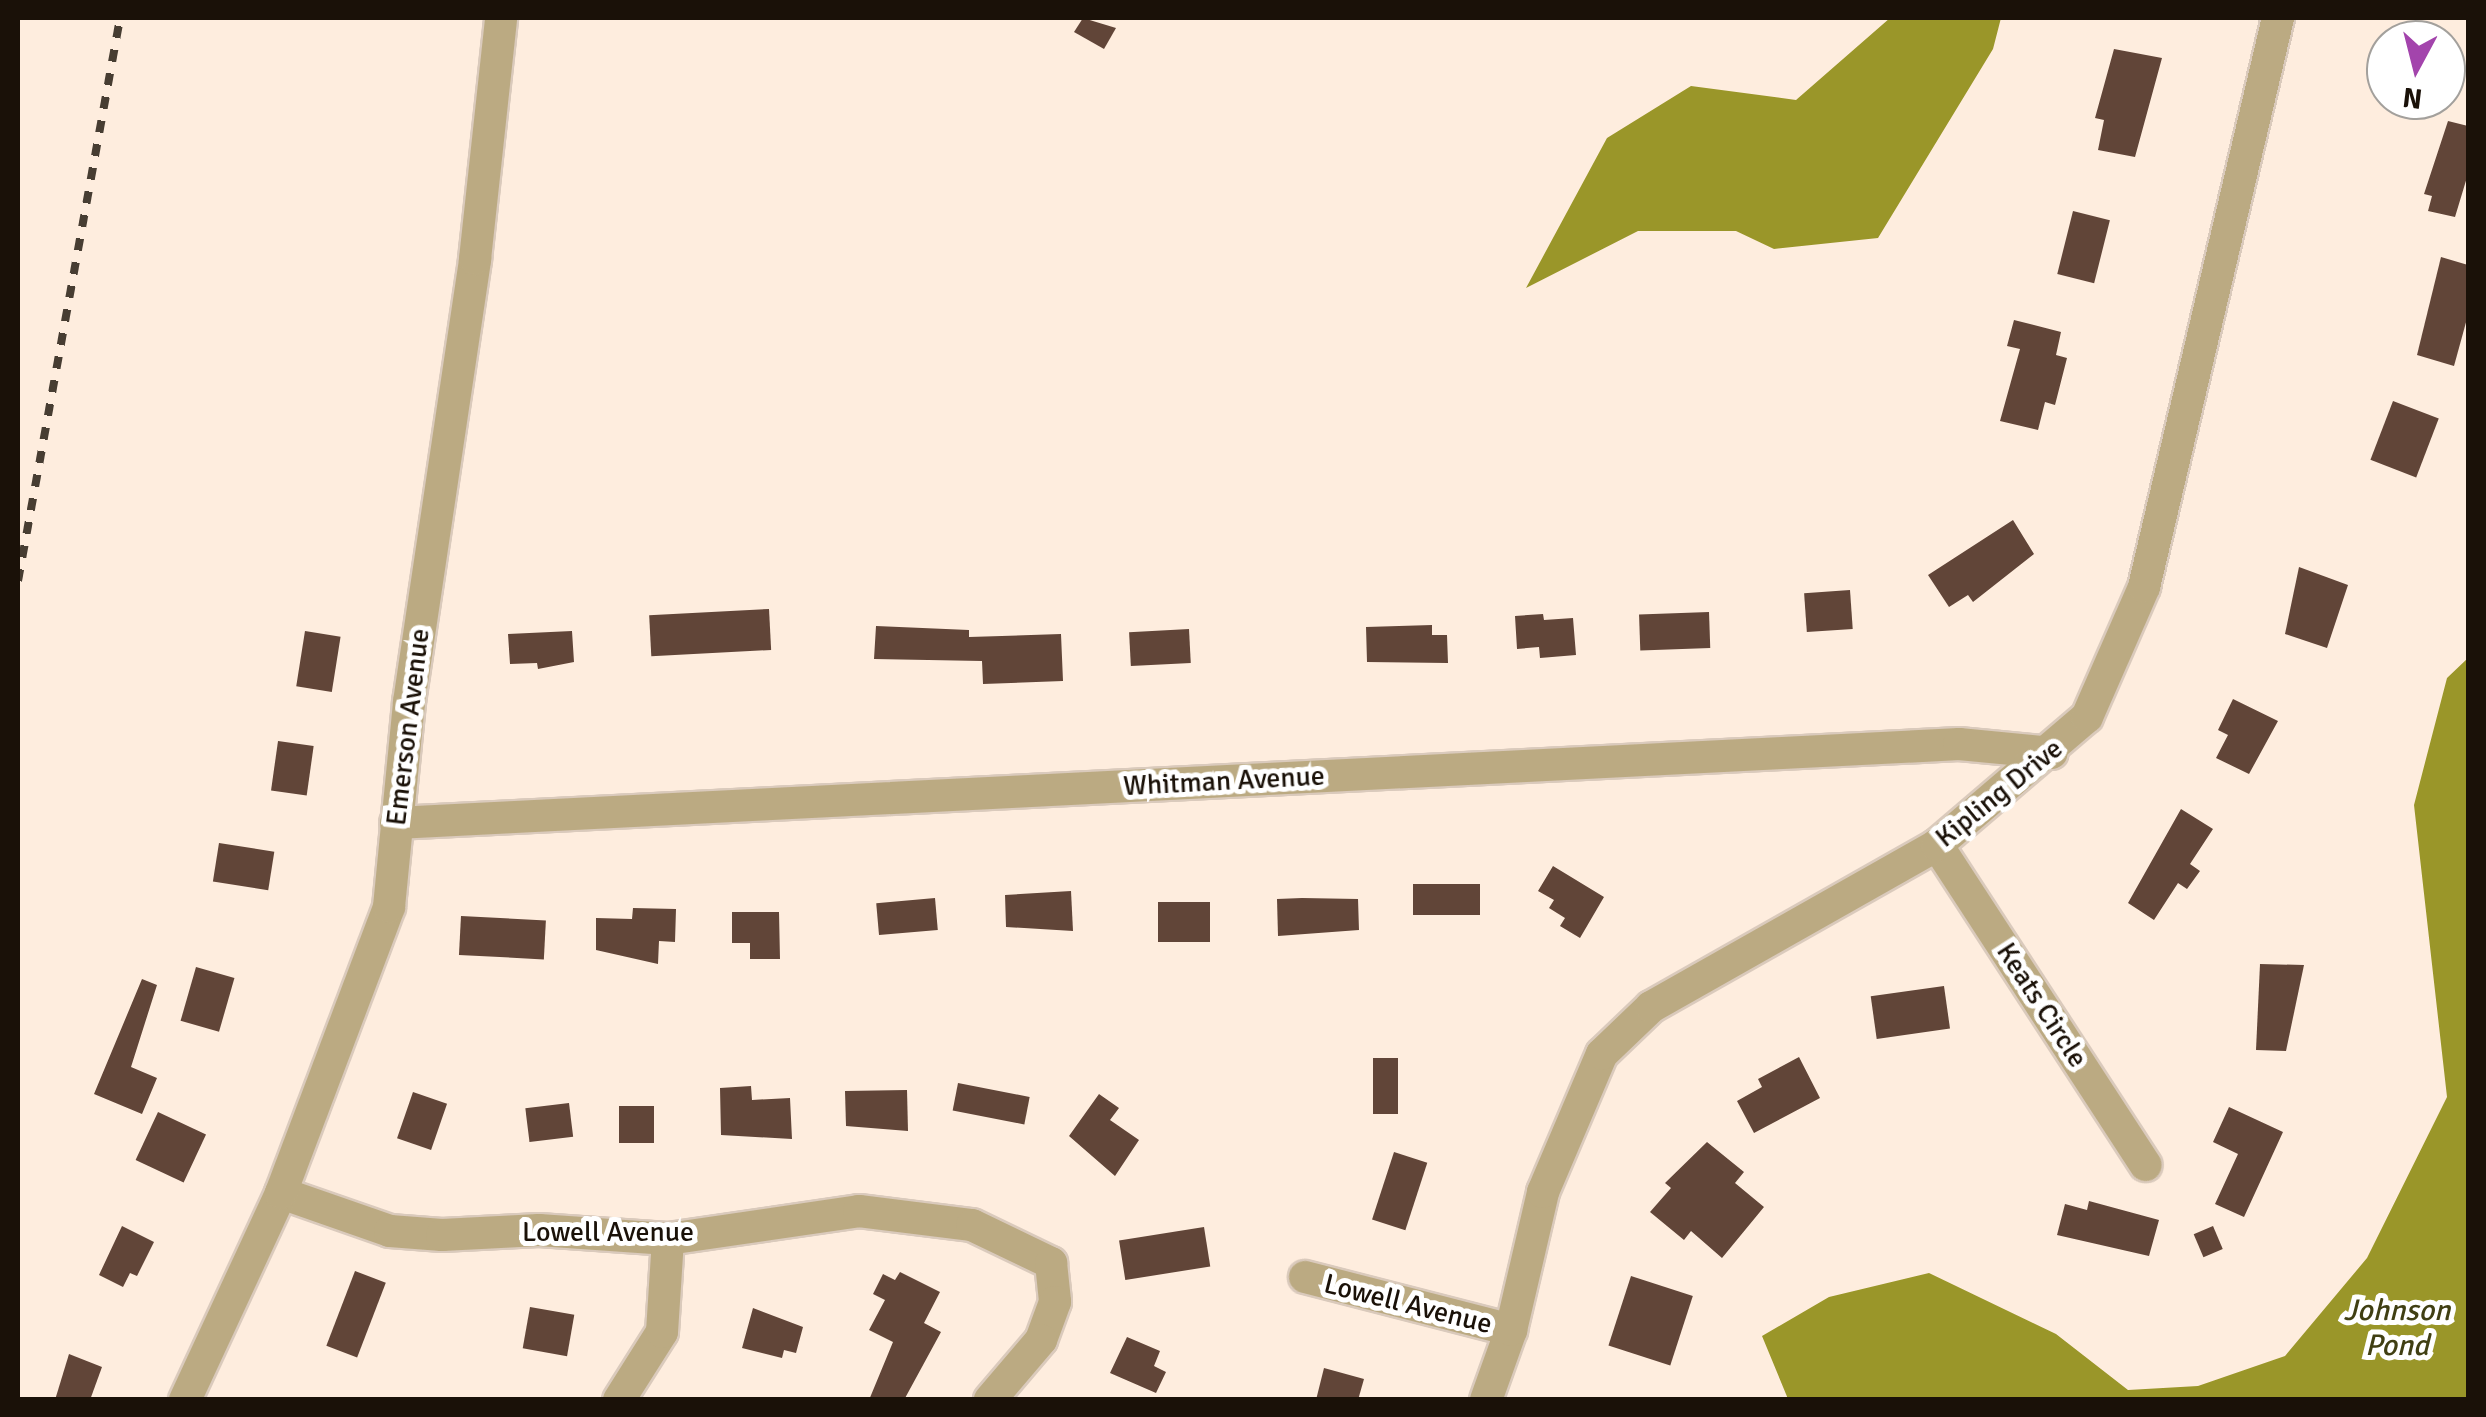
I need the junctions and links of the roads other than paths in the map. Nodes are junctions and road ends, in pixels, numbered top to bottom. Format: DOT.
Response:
graph roads {
  1 [pos="501,18"];
  2 [pos="2278,18"];
  3 [pos="2052,753"];
  4 [pos="396,823"];
  5 [pos="1937,845"];
  6 [pos="2146,1165"];
  7 [pos="281,1193"];
  8 [pos="668,1239"];
  9 [pos="1304,1278"];
  10 [pos="1511,1330"];
  11 [pos="185,1400"];
  12 [pos="619,1400"];
  13 [pos="990,1400"];
  14 [pos="1486,1400"];
  1 -- 4 [label="street, Emerson Avenue"];
  2 -- 3 [label="street, Kipling Drive"];
  3 -- 4 [label="street, Whitman Avenue"];
  3 -- 5 [label="street, Kipling Drive"];
  4 -- 7 [label="street, Emerson Avenue"];
  5 -- 6 [label="street, Keats Circle"];
  5 -- 10 [label="street, Kipling Drive"];
  7 -- 8 [label="street, Lowell Avenue"];
  7 -- 11 [label="street, Emerson Avenue"];
  8 -- 12 [label="street"];
  8 -- 13 [label="street, Lowell Avenue"];
  9 -- 10 [label="street, Lowell Avenue"];
  10 -- 14 [label="street, Kipling Drive"];
}
